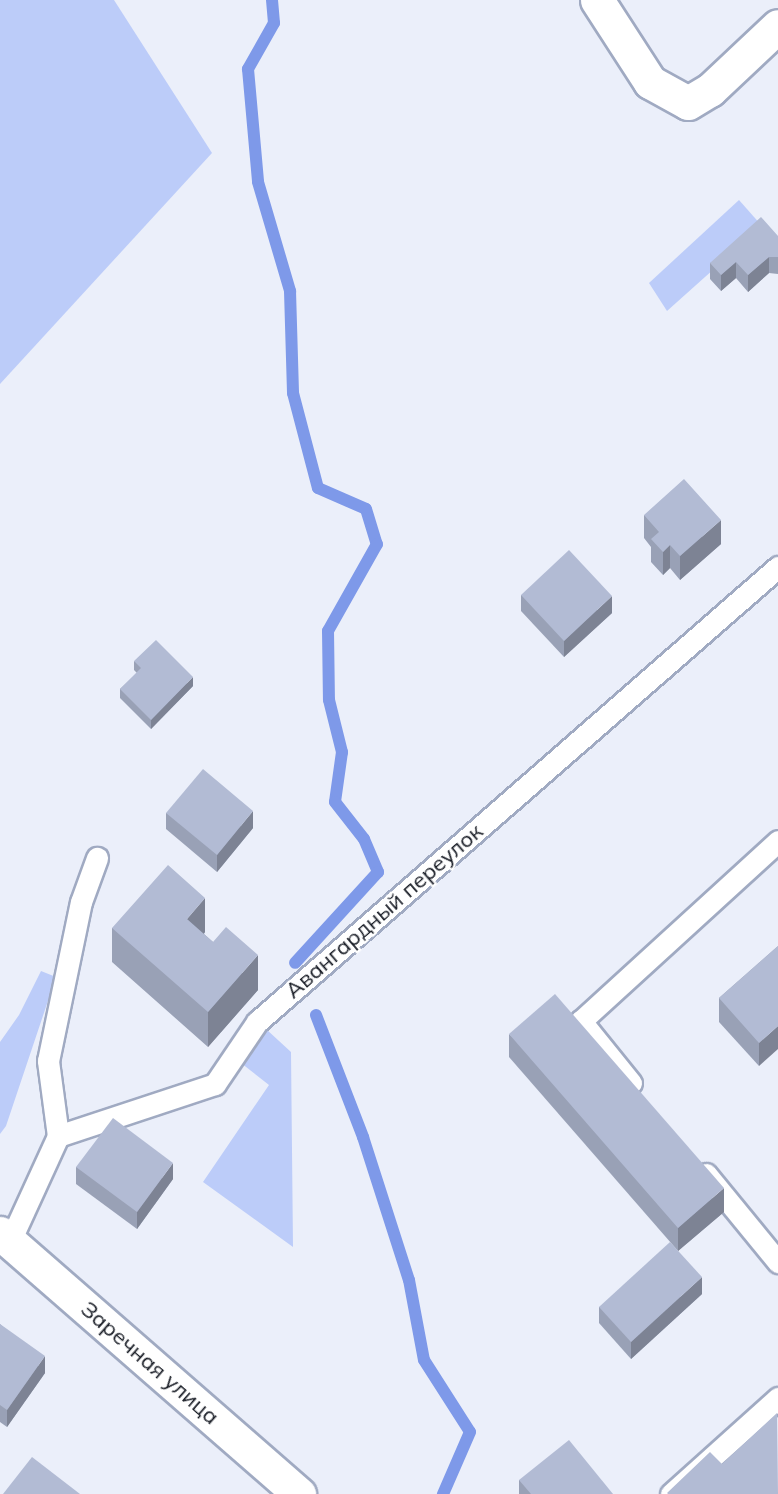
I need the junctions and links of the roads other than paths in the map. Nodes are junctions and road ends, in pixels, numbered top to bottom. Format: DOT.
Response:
graph roads {
  1 [pos="597,0"];
  2 [pos="778,26"];
  3 [pos="778,567"];
  4 [pos="778,841"];
  5 [pos="97,858"];
  6 [pos="641,1095"];
  7 [pos="58,1136"];
  8 [pos="694,1160"];
  9 [pos="5,1237"];
  10 [pos="778,1262"];
  11 [pos="778,1398"];
  12 [pos="296,1493"];
  13 [pos="671,1494"];
  1 -- 2 [label="main road"];
  3 -- 7 [label="lane, Авангардный переулок"];
  4 -- 6 [label="lane"];
  5 -- 7 [label="lane"];
  7 -- 9 [label="lane"];
  8 -- 10 [label="lane"];
  9 -- 12 [label="main road, Заречная улица"];
  11 -- 13 [label="lane"];
}
